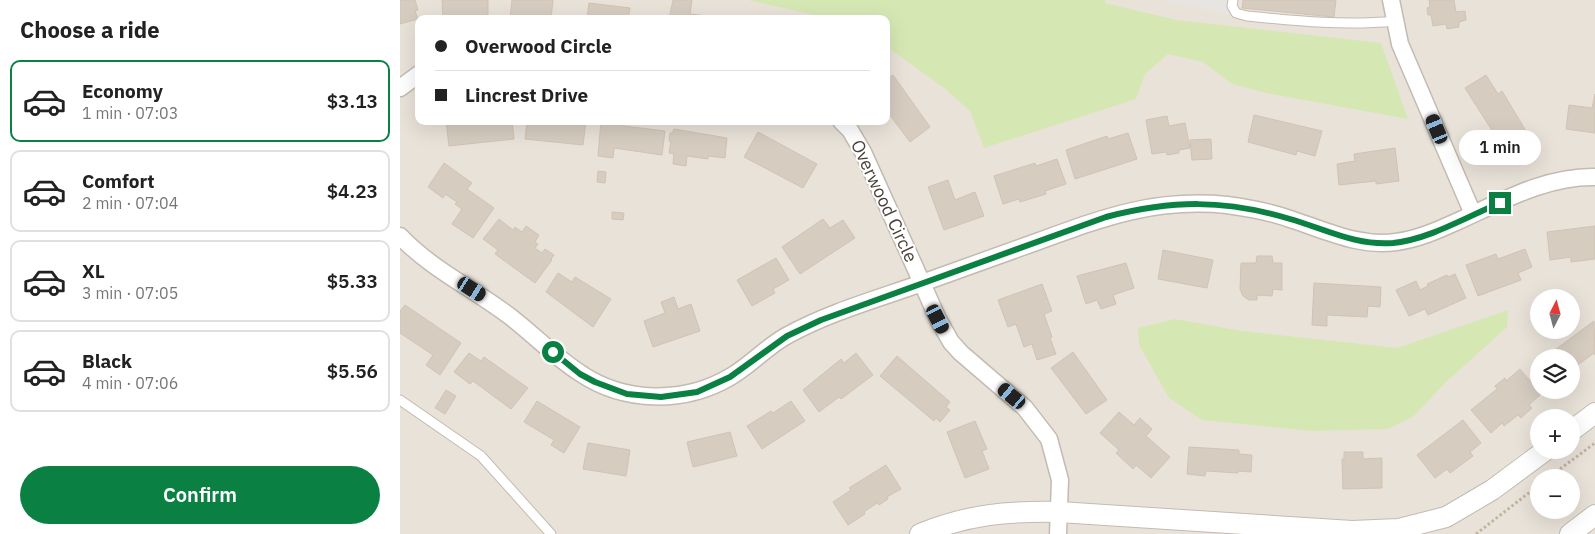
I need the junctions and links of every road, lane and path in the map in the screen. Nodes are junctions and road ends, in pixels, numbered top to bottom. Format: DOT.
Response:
graph roads {
  1 [pos="1233,0"];
  2 [pos="1390,0"];
  3 [pos="1395,21"];
  4 [pos="415,77"];
  5 [pos="400,88"];
  6 [pos="845,125"];
  7 [pos="1595,177"];
  8 [pos="1473,214"];
  9 [pos="400,236"];
  10 [pos="922,283"];
  11 [pos="400,400"];
  12 [pos="1595,413"];
  13 [pos="1580,424"];
  14 [pos="1595,443"];
  15 [pos="1534,459"];
  16 [pos="1560,469"];
  17 [pos="1530,492"];
  18 [pos="1060,512"];
  19 [pos="1595,516"];
  20 [pos="551,534"];
  21 [pos="920,534"];
  22 [pos="1058,534"];
  23 [pos="1476,534"];
  24 [pos="1570,534"];
  1 -- 3 [label="lane"];
  2 -- 3 [label="street"];
  3 -- 8 [label="street"];
  4 -- 5 [label="street"];
  6 -- 10 [label="street, Overwood Circle"];
  7 -- 8 [label="street"];
  8 -- 10 [label="street"];
  9 -- 10 [label="street, Overwood Circle"];
  10 -- 18 [label="street"];
  11 -- 20 [label="lane"];
  12 -- 13 [label="street"];
  14 -- 16 [label="path"];
  15 -- 18 [label="street"];
  17 -- 23 [label="path"];
  18 -- 21 [label="street"];
  18 -- 22 [label="street"];
  19 -- 24 [label="street"];
}
